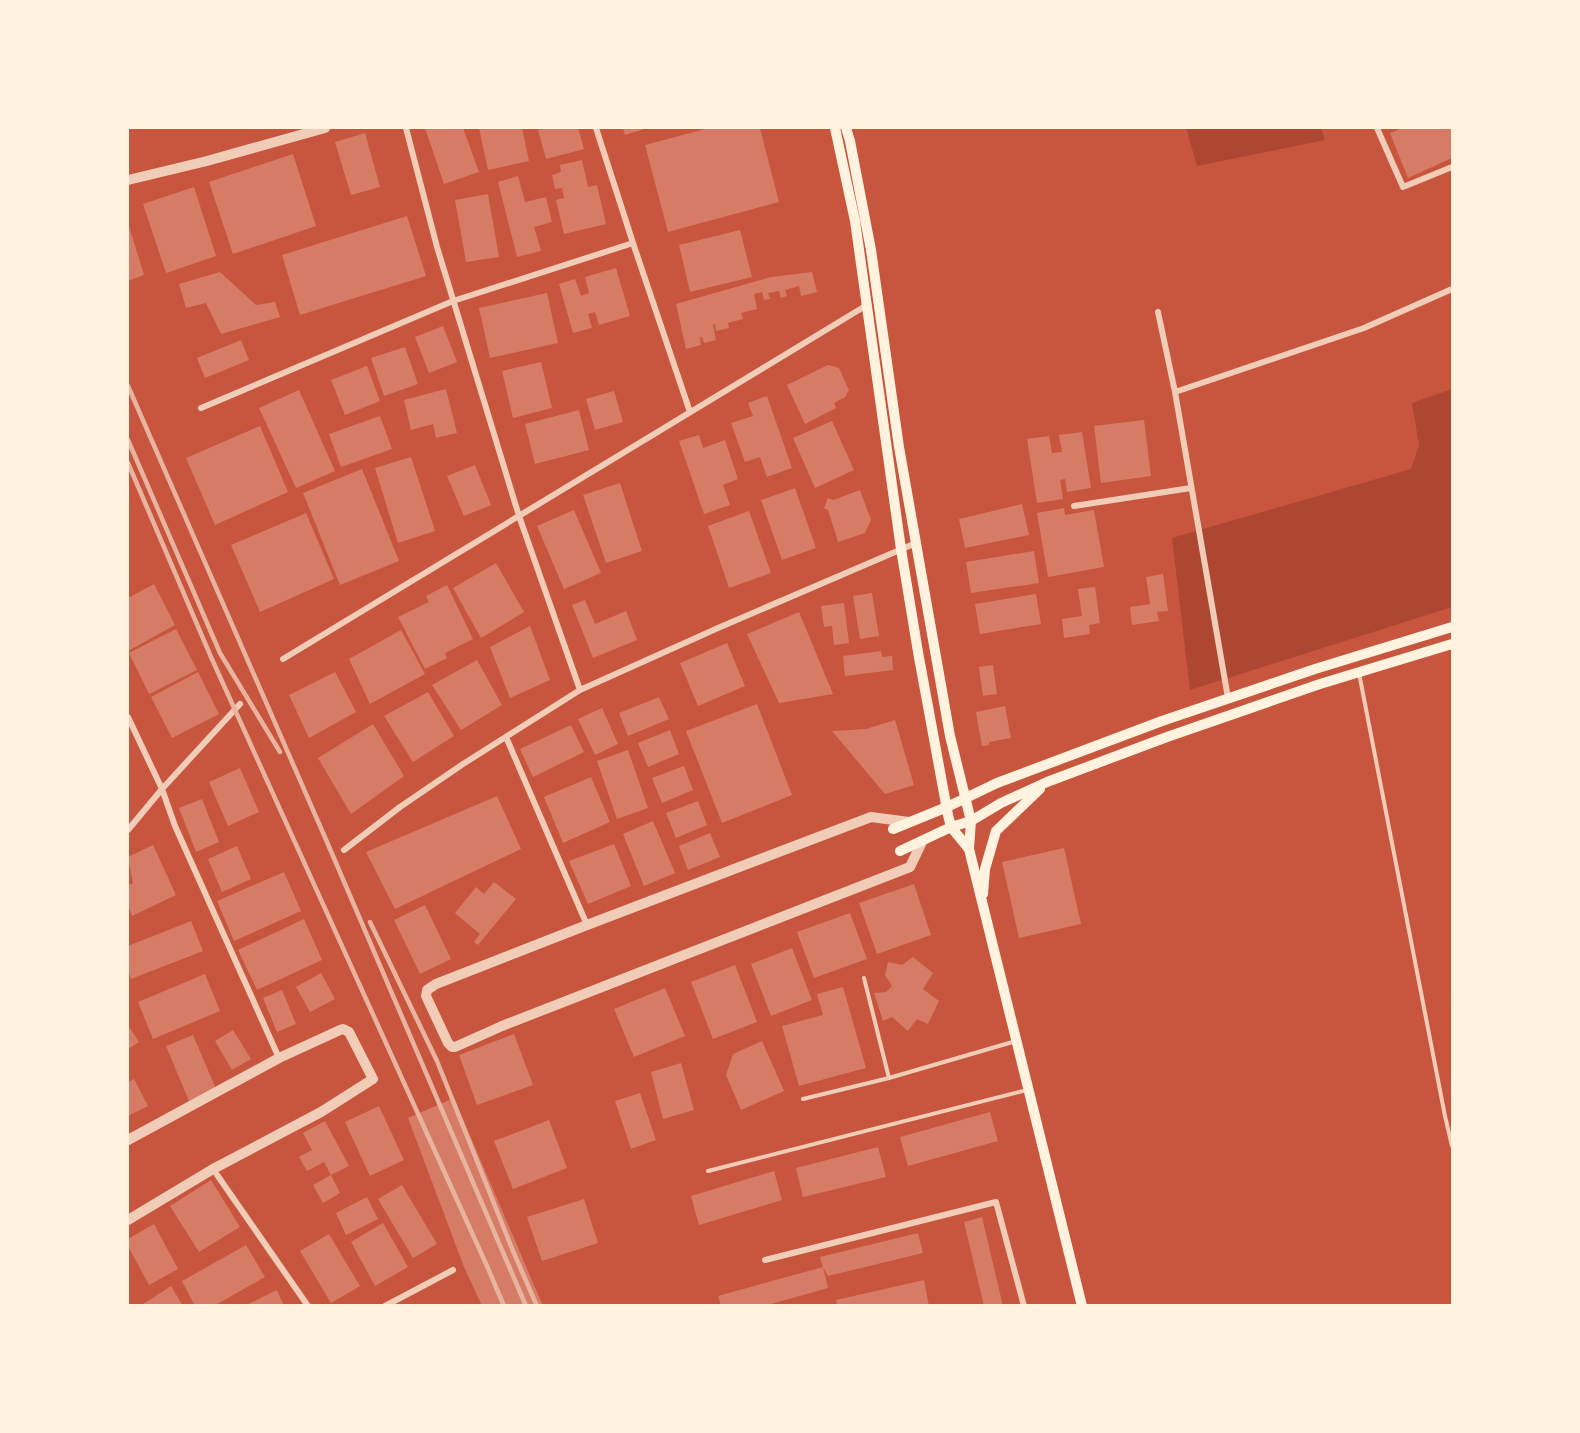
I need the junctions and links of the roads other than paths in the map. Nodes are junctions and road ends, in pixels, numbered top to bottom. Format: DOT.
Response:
graph roads {
  1 [pos="325,128"];
  2 [pos="406,128"];
  3 [pos="596,128"];
  4 [pos="835,128"];
  5 [pos="846,128"];
  6 [pos="1377,128"];
  7 [pos="1452,167"];
  8 [pos="128,180"];
  9 [pos="633,243"];
  10 [pos="1452,290"];
  11 [pos="453,301"];
  12 [pos="867,305"];
  13 [pos="1158,312"];
  14 [pos="1174,392"];
  15 [pos="201,408"];
  16 [pos="690,412"];
  17 [pos="1191,488"];
  18 [pos="1074,506"];
  19 [pos="519,516"];
  20 [pos="916,543"];
  21 [pos="901,549"];
  22 [pos="1452,627"];
  23 [pos="1452,644"];
  24 [pos="283,659"];
  25 [pos="1358,673"];
  26 [pos="580,690"];
  27 [pos="1228,698"];
  28 [pos="240,704"];
  29 [pos="128,717"];
  30 [pos="506,737"];
  31 [pos="1047,782"];
  32 [pos="162,789"];
  33 [pos="965,798"];
  34 [pos="947,807"];
  35 [pos="971,820"];
  36 [pos="909,822"];
  37 [pos="951,828"];
  38 [pos="893,829"];
  39 [pos="128,830"];
  40 [pos="922,842"];
  41 [pos="969,849"];
  42 [pos="344,850"];
  43 [pos="900,851"];
  44 [pos="982,904"];
  45 [pos="587,925"];
  46 [pos="864,978"];
  47 [pos="1017,1041"];
  48 [pos="279,1058"];
  49 [pos="889,1078"];
  50 [pos="1028,1090"];
  51 [pos="803,1099"];
  52 [pos="128,1140"];
  53 [pos="1452,1146"];
  54 [pos="213,1169"];
  55 [pos="708,1171"];
  56 [pos="128,1220"];
  57 [pos="765,1260"];
  58 [pos="453,1270"];
  59 [pos="308,1305"];
  60 [pos="385,1305"];
  61 [pos="1024,1305"];
  62 [pos="1082,1305"];
  1 -- 8 [label="street"];
  2 -- 11 [label="street"];
  3 -- 9 [label="street"];
  4 -- 12 [label="main road"];
  5 -- 20 [label="main road"];
  6 -- 7 [label="street"];
  9 -- 11 [label="street"];
  9 -- 16 [label="street"];
  10 -- 14 [label="street"];
  11 -- 15 [label="street"];
  11 -- 19 [label="street"];
  12 -- 16 [label="street"];
  12 -- 21 [label="main road"];
  13 -- 14 [label="street"];
  14 -- 17 [label="street"];
  16 -- 19 [label="street"];
  17 -- 18 [label="street"];
  17 -- 27 [label="street"];
  19 -- 24 [label="street"];
  19 -- 26 [label="street"];
  20 -- 21 [label="street"];
  20 -- 33 [label="main road"];
  21 -- 26 [label="street"];
  21 -- 34 [label="main road"];
  22 -- 27 [label="main road"];
  23 -- 25 [label="main road"];
  25 -- 31 [label="main road"];
  25 -- 53 [label="lane"];
  26 -- 30 [label="street"];
  27 -- 33 [label="main road"];
  28 -- 32 [label="street"];
  29 -- 32 [label="street"];
  30 -- 42 [label="street"];
  30 -- 45 [label="street"];
  31 -- 35 [label="main road"];
  31 -- 44 [label="main road"];
  32 -- 39 [label="street"];
  32 -- 48 [label="street"];
  33 -- 34 [label="main road"];
  33 -- 35 [label="main road"];
  34 -- 36 [label="main road"];
  34 -- 37 [label="main road"];
  35 -- 37 [label="main road"];
  35 -- 41 [label="main road"];
  36 -- 38 [label="main road"];
  36 -- 45 [label="street"];
  37 -- 40 [label="main road"];
  37 -- 41 [label="main road"];
  40 -- 43 [label="main road"];
  40 -- 45 [label="street"];
  41 -- 44 [label="main road"];
  44 -- 47 [label="main road"];
  46 -- 49 [label="lane"];
  47 -- 49 [label="lane"];
  47 -- 50 [label="main road"];
  48 -- 52 [label="street"];
  48 -- 54 [label="street"];
  49 -- 51 [label="lane"];
  50 -- 55 [label="lane"];
  50 -- 62 [label="main road"];
  54 -- 56 [label="street"];
  54 -- 59 [label="street"];
  57 -- 61 [label="street"];
  58 -- 60 [label="street"];
}
